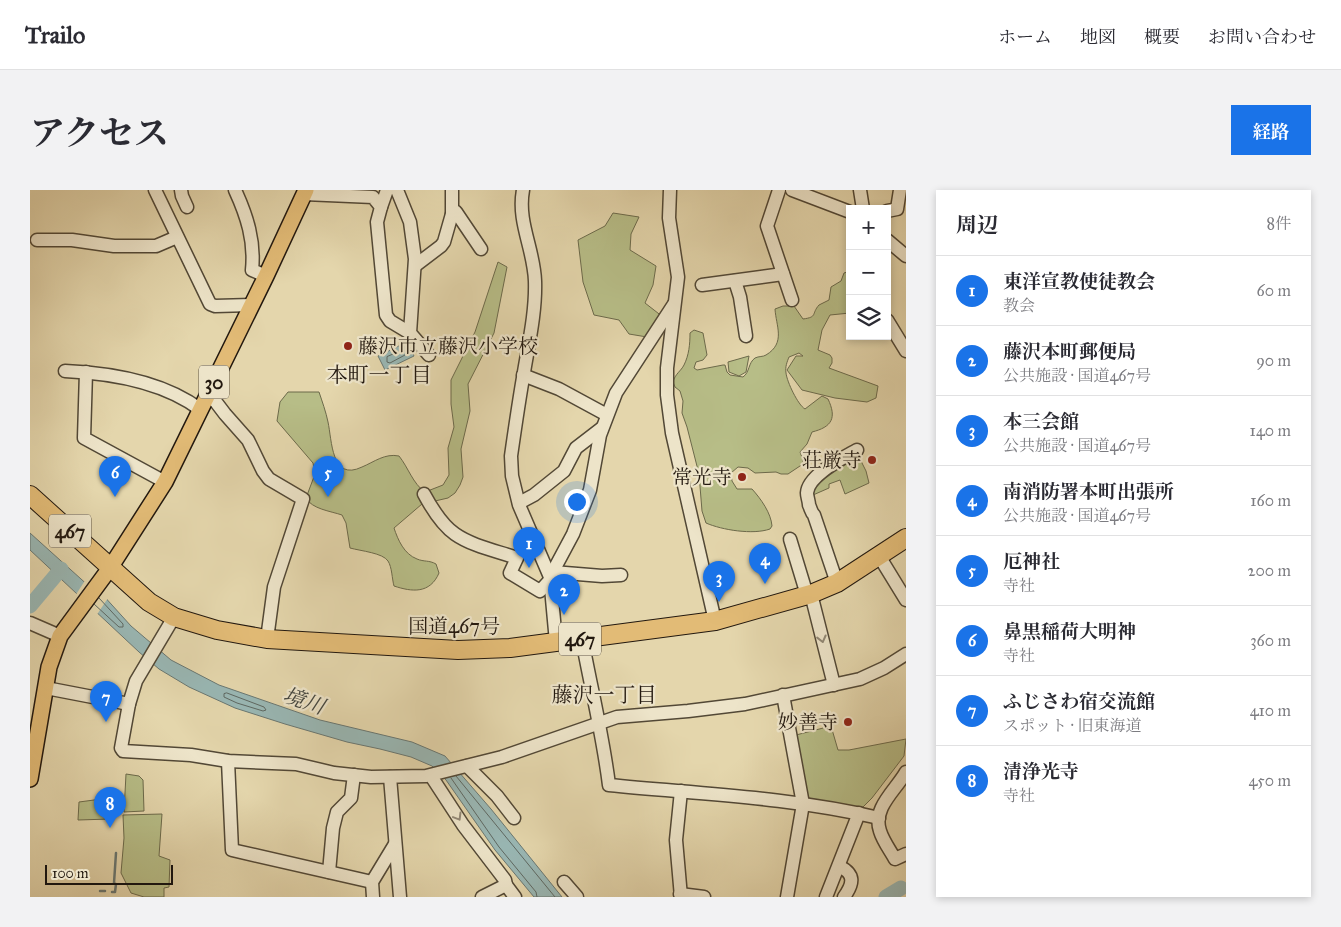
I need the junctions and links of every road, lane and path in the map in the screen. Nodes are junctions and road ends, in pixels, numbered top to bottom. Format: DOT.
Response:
graph roads {
  1 [pos="155,190"];
  2 [pos="181,190"];
  3 [pos="235,190"];
  4 [pos="386,190"];
  5 [pos="398,190"];
  6 [pos="452,190"];
  7 [pos="523,190"];
  8 [pos="670,190"];
  9 [pos="779,190"];
  10 [pos="792,190"];
  11 [pos="860,190"];
  12 [pos="900,190"];
  13 [pos="305,192"];
  14 [pos="862,205"];
  15 [pos="187,207"];
  16 [pos="381,207"];
  17 [pos="846,210"];
  18 [pos="891,211"];
  19 [pos="452,214"];
  20 [pos="177,237"];
  21 [pos="37,240"];
  22 [pos="891,243"];
  23 [pos="481,249"];
  24 [pos="906,256"];
  25 [pos="416,265"];
  26 [pos="783,274"];
  27 [pos="266,276"];
  28 [pos="735,281"];
  29 [pos="702,285"];
  30 [pos="792,300"];
  31 [pos="674,304"];
  32 [pos="251,306"];
  33 [pos="891,327"];
  34 [pos="410,333"];
  35 [pos="746,336"];
  36 [pos="906,351"];
  37 [pos="429,355"];
  38 [pos="65,371"];
  39 [pos="86,372"];
  40 [pos="523,375"];
  41 [pos="210,393"];
  42 [pos="201,410"];
  43 [pos="607,414"];
  44 [pos="602,428"];
  45 [pos="857,450"];
  46 [pos="165,482"];
  47 [pos="424,494"];
  48 [pos="30,495"];
  49 [pos="518,503"];
  50 [pos="906,538"];
  51 [pos="790,539"];
  52 [pos="879,556"];
  53 [pos="110,568"];
  54 [pos="621,575"];
  55 [pos="551,576"];
  56 [pos="837,583"];
  57 [pos="809,594"];
  58 [pos="906,600"];
  59 [pos="174,617"];
  60 [pos="715,621"];
  61 [pos="30,623"];
  62 [pos="60,636"];
  63 [pos="267,639"];
  64 [pos="582,639"];
  65 [pos="556,642"];
  66 [pos="906,654"];
  67 [pos="834,685"];
  68 [pos="46,688"];
  69 [pos="783,695"];
  70 [pos="129,704"];
  71 [pos="600,722"];
  72 [pos="34,733"];
  73 [pos="228,761"];
  74 [pos="464,767"];
  75 [pos="906,772"];
  76 [pos="354,775"];
  77 [pos="435,775"];
  78 [pos="390,777"];
  79 [pos="30,780"];
  80 [pos="681,791"];
  81 [pos="803,804"];
  82 [pos="858,814"];
  83 [pos="514,818"];
  84 [pos="879,818"];
  85 [pos="395,844"];
  86 [pos="906,854"];
  87 [pos="839,866"];
  88 [pos="329,872"];
  89 [pos="372,882"];
  90 [pos="564,882"];
  91 [pos="506,885"];
  92 [pos="680,896"];
  93 [pos="373,897"];
  94 [pos="400,897"];
  95 [pos="482,897"];
  96 [pos="515,897"];
  97 [pos="577,897"];
  98 [pos="704,897"];
  99 [pos="788,897"];
  100 [pos="826,897"];
  101 [pos="844,897"];
  1 -- 20 [label="street"];
  2 -- 15 [label="street"];
  3 -- 27 [label="street"];
  4 -- 16 [label="street"];
  5 -- 25 [label="street"];
  6 -- 19 [label="street"];
  7 -- 40 [label="street"];
  8 -- 31 [label="street"];
  9 -- 26 [label="street"];
  10 -- 17 [label="street"];
  11 -- 14 [label="street"];
  12 -- 18 [label="street"];
  13 -- 16 [label="street"];
  13 -- 27 [label="main road, 30"];
  16 -- 34 [label="street"];
  19 -- 23 [label="street"];
  19 -- 25 [label="street"];
  20 -- 21 [label="street"];
  20 -- 32 [label="street"];
  22 -- 24 [label="street"];
  25 -- 34 [label="street"];
  26 -- 28 [label="street"];
  26 -- 30 [label="street"];
  27 -- 32 [label="main road, 30"];
  28 -- 29 [label="street"];
  28 -- 35 [label="street"];
  31 -- 43 [label="street"];
  31 -- 60 [label="street"];
  32 -- 41 [label="main road, 30"];
  33 -- 36 [label="street"];
  34 -- 37 [label="street"];
  38 -- 39 [label="street"];
  39 -- 42 [label="street"];
  39 -- 46 [label="street"];
  40 -- 43 [label="street"];
  40 -- 49 [label="street"];
  41 -- 42 [label="main road, 30"];
  41 -- 63 [label="street"];
  42 -- 46 [label="main road, 30"];
  43 -- 44 [label="street"];
  44 -- 49 [label="street"];
  44 -- 55 [label="street"];
  45 -- 56 [label="street"];
  46 -- 53 [label="main road, 30"];
  47 -- 55 [label="street"];
  48 -- 53 [label="highway, 国道467号 / 467"];
  49 -- 55 [label="street"];
  50 -- 52 [label="highway, 国道467号 / 467"];
  51 -- 57 [label="street"];
  52 -- 56 [label="highway, 国道467号 / 467"];
  52 -- 58 [label="street"];
  53 -- 59 [label="highway, 国道467号 / 467"];
  53 -- 62 [label="main road, 30"];
  54 -- 55 [label="street"];
  55 -- 65 [label="street"];
  56 -- 57 [label="highway, 国道467号 / 467"];
  57 -- 60 [label="highway, 国道467号 / 467"];
  57 -- 67 [label="street, one-way"];
  59 -- 63 [label="highway, 国道467号 / 467"];
  59 -- 70 [label="street"];
  60 -- 64 [label="highway, 国道467号 / 467"];
  61 -- 62 [label="street"];
  62 -- 68 [label="main road, 30"];
  63 -- 65 [label="highway, 国道467号 / 467"];
  64 -- 65 [label="highway, 国道467号 / 467"];
  64 -- 71 [label="street"];
  66 -- 67 [label="street"];
  67 -- 69 [label="street"];
  68 -- 70 [label="street"];
  68 -- 72 [label="main road, 30"];
  69 -- 71 [label="street"];
  69 -- 81 [label="street"];
  70 -- 73 [label="street"];
  71 -- 74 [label="street"];
  71 -- 80 [label="street"];
  72 -- 79 [label="main road, 30"];
  73 -- 76 [label="street"];
  73 -- 88 [label="street"];
  74 -- 77 [label="street"];
  74 -- 83 [label="street"];
  75 -- 84 [label="street"];
  76 -- 78 [label="street"];
  76 -- 88 [label="street"];
  77 -- 78 [label="street"];
  77 -- 91 [label="street, one-way"];
  78 -- 85 [label="street"];
  80 -- 81 [label="street"];
  80 -- 92 [label="street"];
  81 -- 82 [label="street"];
  81 -- 99 [label="street"];
  82 -- 84 [label="street"];
  82 -- 87 [label="street"];
  84 -- 86 [label="street"];
  85 -- 89 [label="street"];
  85 -- 94 [label="street"];
  87 -- 100 [label="street"];
  87 -- 101 [label="street"];
  88 -- 89 [label="street"];
  89 -- 93 [label="street"];
  90 -- 97 [label="street"];
  91 -- 95 [label="street"];
  91 -- 96 [label="street"];
  92 -- 98 [label="street"];
}
